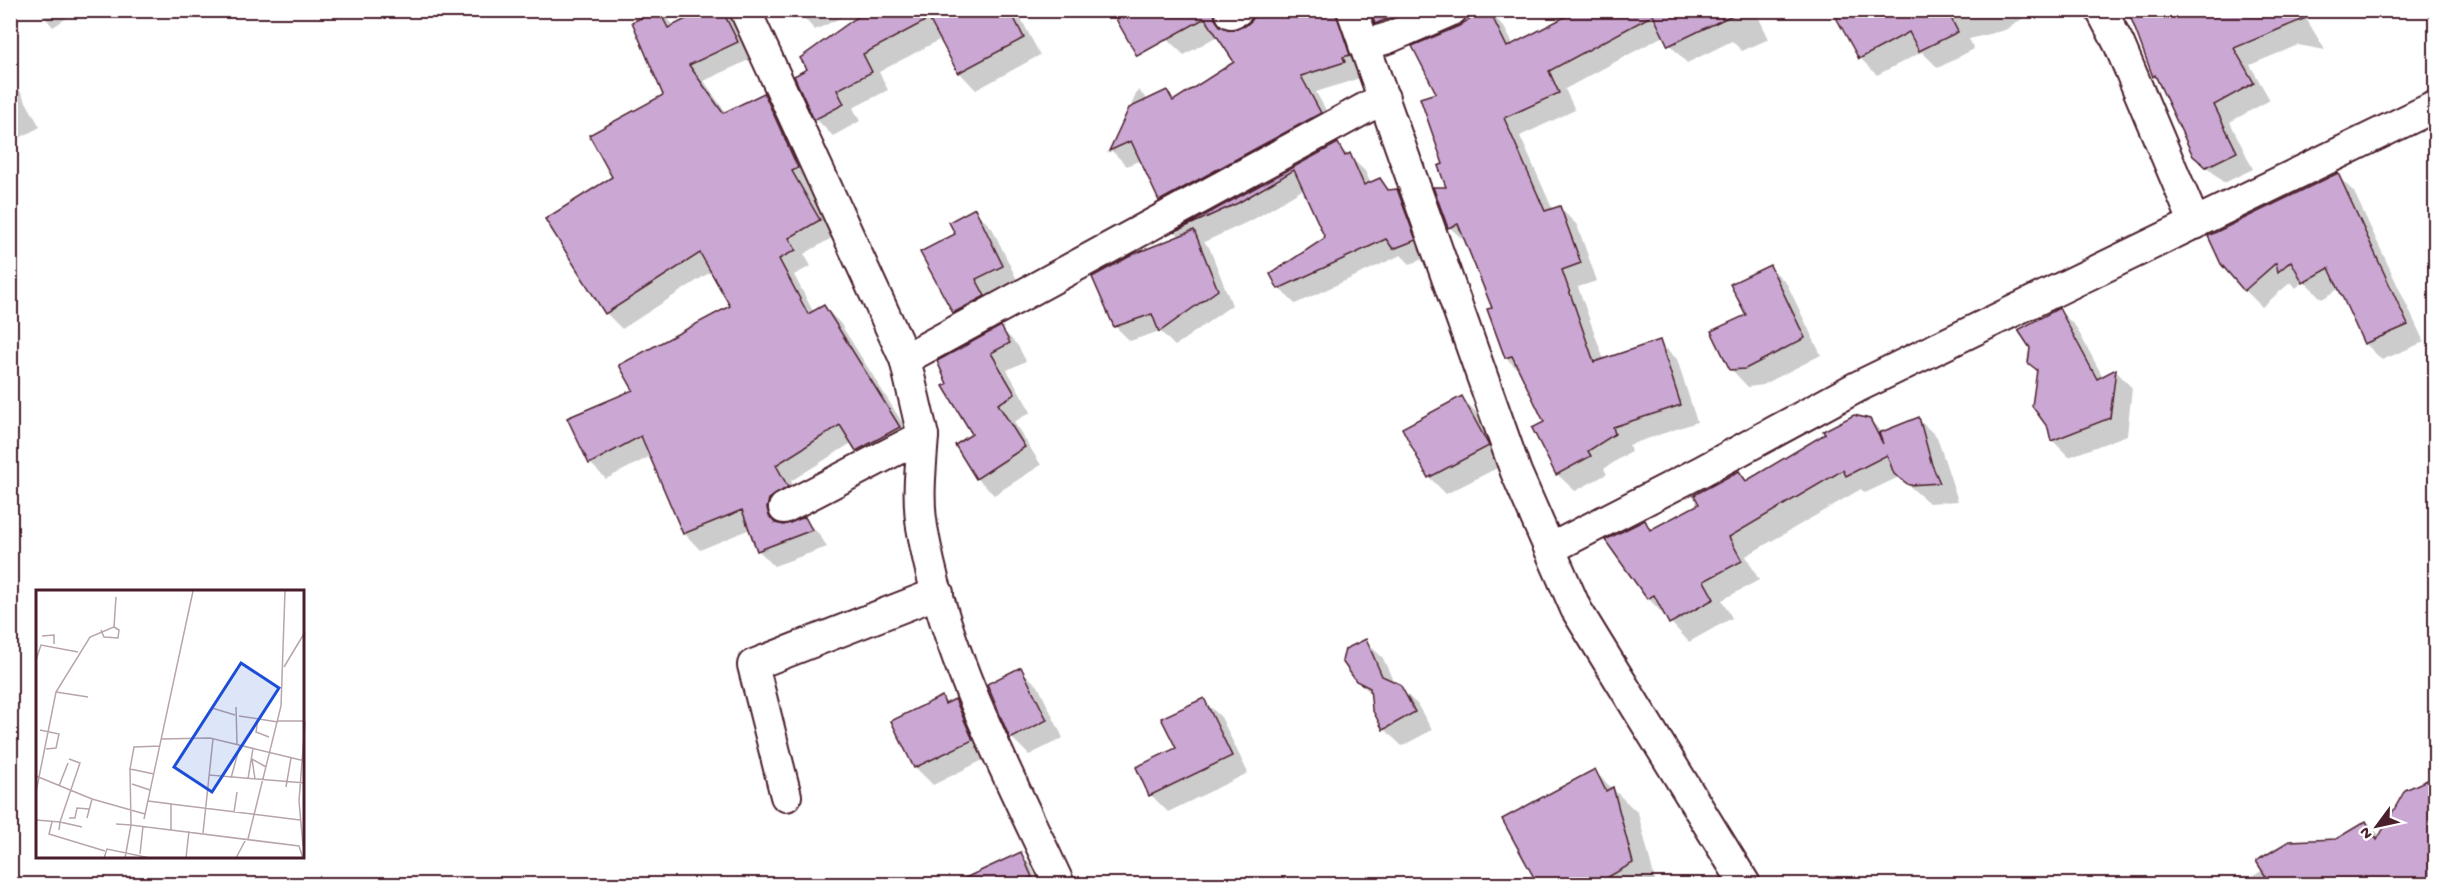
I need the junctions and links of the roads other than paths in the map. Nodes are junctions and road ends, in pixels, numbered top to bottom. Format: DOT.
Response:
graph roads {
  1 [pos="1352,10"];
  2 [pos="1452,10"];
  3 [pos="2101,10"];
  4 [pos="748,11"];
  5 [pos="1364,45"];
  6 [pos="1383,98"];
  7 [pos="2436,106"];
  8 [pos="2195,224"];
  9 [pos="905,359"];
  10 [pos="923,436"];
  11 [pos="784,508"];
  12 [pos="1550,549"];
  13 [pos="938,593"];
  14 [pos="786,796"];
  15 [pos="1059,885"];
  16 [pos="1745,885"];
  1 -- 5 [label="street"];
  2 -- 5 [label="street"];
  3 -- 8 [label="street"];
  4 -- 9 [label="street"];
  5 -- 6 [label="street"];
  6 -- 9 [label="street"];
  6 -- 12 [label="street"];
  7 -- 8 [label="street"];
  8 -- 12 [label="street"];
  9 -- 10 [label="street"];
  10 -- 11 [label="street"];
  10 -- 13 [label="street"];
  12 -- 16 [label="street"];
  13 -- 14 [label="street"];
  13 -- 15 [label="street"];
}
